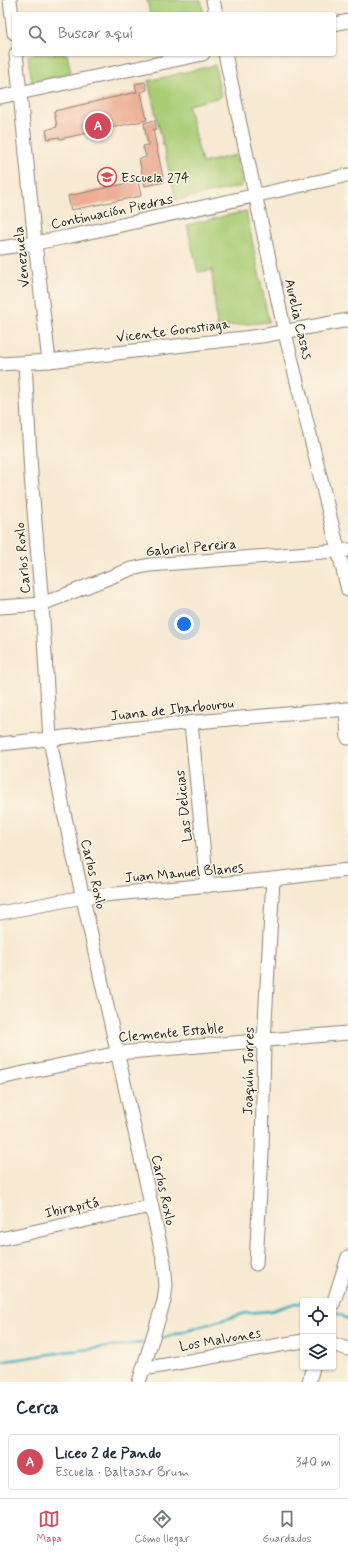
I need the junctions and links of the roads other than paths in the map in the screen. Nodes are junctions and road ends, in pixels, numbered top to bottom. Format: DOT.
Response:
graph roads {
  1 [pos="10,0"];
  2 [pos="213,0"];
  3 [pos="216,12"];
  4 [pos="12,16"];
  5 [pos="348,21"];
  6 [pos="336,24"];
  7 [pos="16,56"];
  8 [pos="195,56"];
  9 [pos="225,56"];
  10 [pos="20,93"];
  11 [pos="0,97"];
  12 [pos="348,175"];
  13 [pos="256,195"];
  14 [pos="36,244"];
  15 [pos="0,248"];
  16 [pos="348,320"];
  17 [pos="285,333"];
  18 [pos="50,361"];
  19 [pos="26,363"];
  20 [pos="0,364"];
  21 [pos="343,550"];
  22 [pos="348,590"];
  23 [pos="42,604"];
  24 [pos="0,607"];
  25 [pos="347,709"];
  26 [pos="191,723"];
  27 [pos="348,738"];
  28 [pos="50,740"];
  29 [pos="0,744"];
  30 [pos="348,870"];
  31 [pos="273,879"];
  32 [pos="208,886"];
  33 [pos="83,897"];
  34 [pos="0,913"];
  35 [pos="348,1033"];
  36 [pos="264,1040"];
  37 [pos="118,1053"];
  38 [pos="0,1078"];
  39 [pos="151,1206"];
  40 [pos="0,1239"];
  41 [pos="348,1257"];
  42 [pos="256,1264"];
  43 [pos="335,1298"];
  44 [pos="300,1342"];
  45 [pos="336,1345"];
  46 [pos="348,1349"];
  47 [pos="143,1369"];
  48 [pos="312,1370"];
  49 [pos="139,1382"];
  50 [pos="309,1382"];
  1 -- 4 [label="street"];
  2 -- 3 [label="street"];
  5 -- 6 [label="street"];
  7 -- 10 [label="street, Venezuela"];
  8 -- 10 [label="street"];
  9 -- 13 [label="street, Aurelia Casas"];
  10 -- 11 [label="street"];
  10 -- 14 [label="street, Venezuela"];
  12 -- 13 [label="street, Continuación Piedras"];
  13 -- 14 [label="street, Continuación Piedras"];
  13 -- 17 [label="street, Aurelia Casas"];
  14 -- 15 [label="street, Continuación Piedras"];
  14 -- 18 [label="street, Venezuela"];
  16 -- 17 [label="street, Vicente Gorostiaga"];
  17 -- 18 [label="street, Vicente Gorostiaga"];
  17 -- 21 [label="street, Aurelia Casas"];
  18 -- 19 [label="street, Vicente Gorostiaga"];
  19 -- 20 [label="street, Vicente Gorostiaga"];
  19 -- 23 [label="street, Carlos Roxlo"];
  21 -- 22 [label="street, Aurelia Casas"];
  21 -- 23 [label="street, Gabriel Pereira"];
  23 -- 24 [label="street, Gabriel Pereira"];
  23 -- 28 [label="street, Carlos Roxlo"];
  25 -- 26 [label="street, Juana de Ibarbourou"];
  25 -- 27 [label="street"];
  26 -- 28 [label="street, Juana de Ibarbourou"];
  26 -- 32 [label="street, Las Delicias"];
  28 -- 29 [label="street, Juana de Ibarbourou"];
  28 -- 33 [label="street, Carlos Roxlo"];
  30 -- 31 [label="street, Juan Manuel Blanes"];
  31 -- 32 [label="street, Juan Manuel Blanes"];
  31 -- 36 [label="street, Joaquín Torres"];
  32 -- 33 [label="street, Juan Manuel Blanes"];
  33 -- 34 [label="street, Juan Manuel Blanes"];
  33 -- 37 [label="street, Carlos Roxlo"];
  35 -- 36 [label="street, Clemente Estable"];
  36 -- 37 [label="street, Clemente Estable"];
  36 -- 42 [label="street, Joaquín Torres"];
  37 -- 38 [label="street, Clemente Estable"];
  37 -- 39 [label="street, Carlos Roxlo"];
  39 -- 40 [label="street, Ibirapitá"];
  39 -- 47 [label="street, Carlos Roxlo"];
  41 -- 43 [label="street"];
  44 -- 47 [label="street, Los Malvones"];
  45 -- 46 [label="street"];
  47 -- 49 [label="street, Carlos Roxlo"];
  48 -- 50 [label="street"];
}
